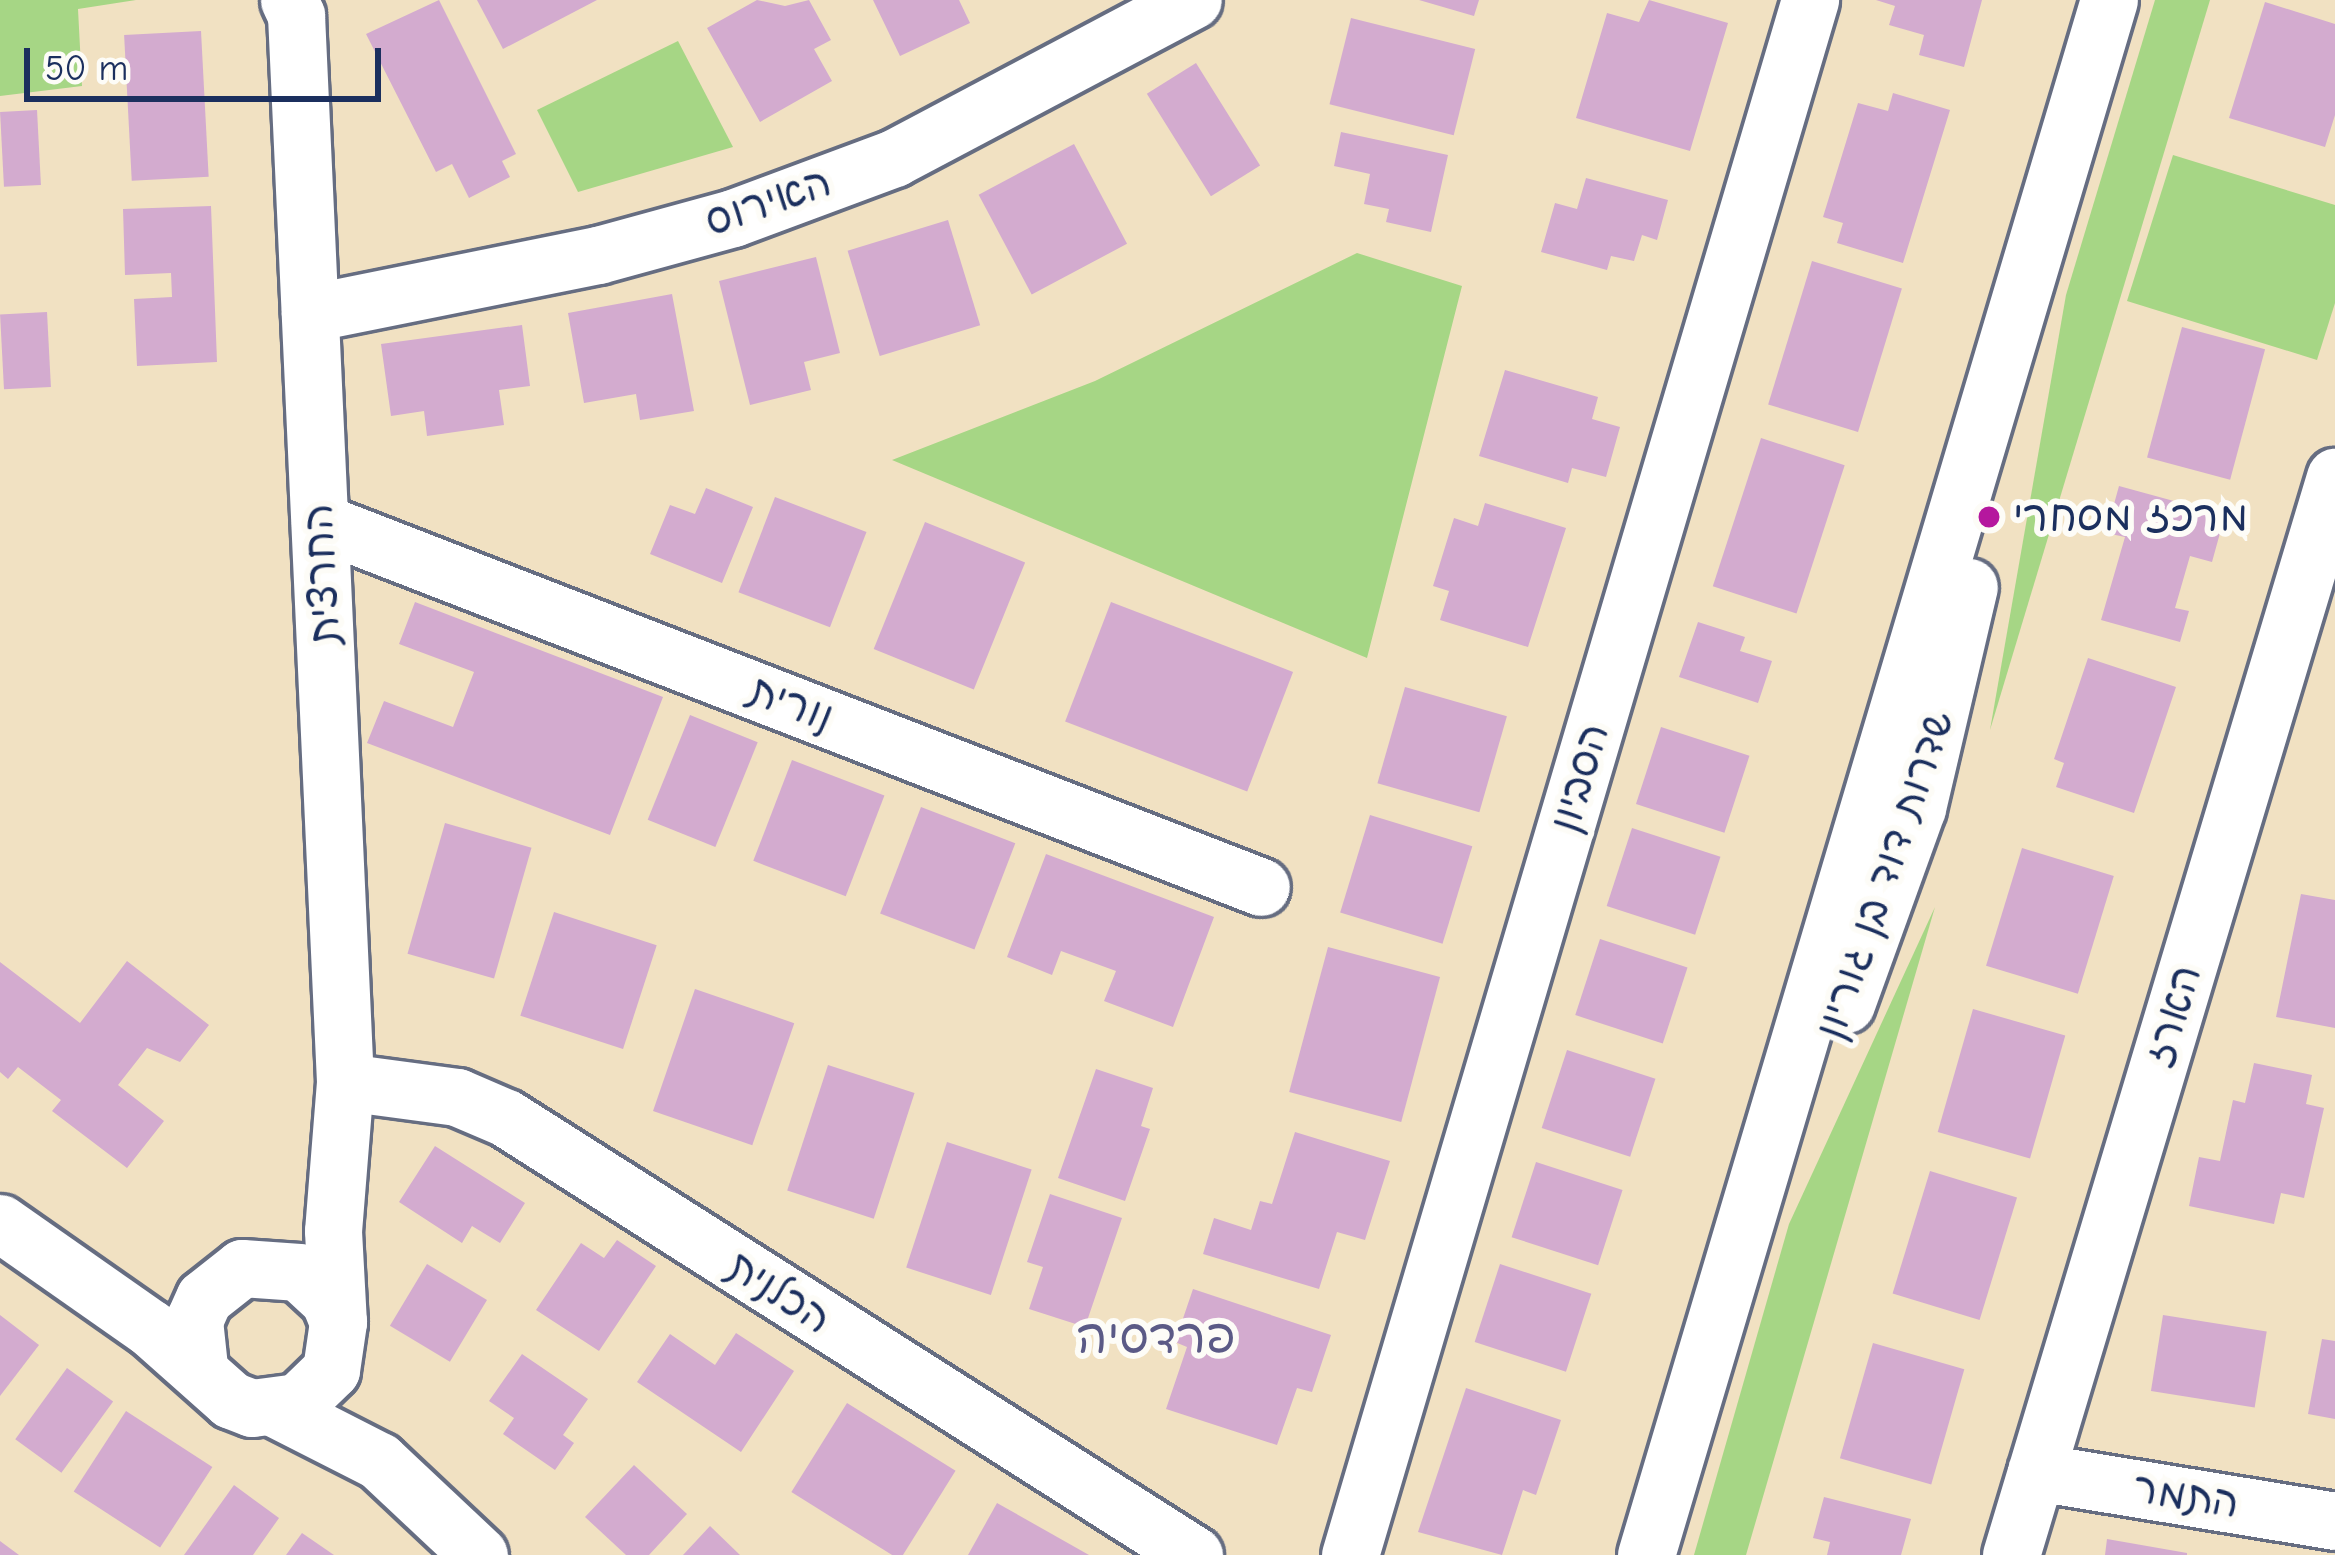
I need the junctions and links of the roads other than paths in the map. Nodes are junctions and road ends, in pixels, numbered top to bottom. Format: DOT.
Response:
graph roads {
  1 [pos="1193,0"];
  2 [pos="1810,0"];
  3 [pos="2109,0"];
  4 [pos="303,5"];
  5 [pos="310,313"];
  6 [pos="2335,477"];
  7 [pos="320,522"];
  8 [pos="1261,887"];
  9 [pos="345,1082"];
  10 [pos="340,1149"];
  11 [pos="0,1223"];
  12 [pos="239,1272"];
  13 [pos="88,1284"];
  14 [pos="338,1335"];
  15 [pos="200,1367"];
  16 [pos="275,1408"];
  17 [pos="2036,1472"];
  18 [pos="404,1483"];
  19 [pos="2335,1521"];
  20 [pos="479,1555"];
  21 [pos="1194,1555"];
  22 [pos="1350,1555"];
  23 [pos="1646,1555"];
  24 [pos="2011,1555"];
  1 -- 5 [label="street, האירוס"];
  2 -- 22 [label="street, הסביון"];
  3 -- 23 [label="street, שדרות דוד בן גוריון"];
  4 -- 5 [label="street, החרצית"];
  5 -- 7 [label="street, החרצית"];
  6 -- 17 [label="street, הארז"];
  7 -- 8 [label="street, נורית"];
  7 -- 9 [label="street, החרצית"];
  9 -- 10 [label="street, החרצית"];
  9 -- 21 [label="street, הכלנית"];
  10 -- 12 [label="street, החרצית"];
  10 -- 14 [label="street, החרצית"];
  11 -- 13 [label="street"];
  12 -- 13 [label="street"];
  12 -- 14 [label="street"];
  12 -- 15 [label="street"];
  13 -- 15 [label="street"];
  14 -- 16 [label="street"];
  14 -- 18 [label="street"];
  15 -- 16 [label="street"];
  16 -- 18 [label="street"];
  17 -- 19 [label="street, התמר"];
  17 -- 24 [label="street, הארז"];
  18 -- 20 [label="street"];
}
